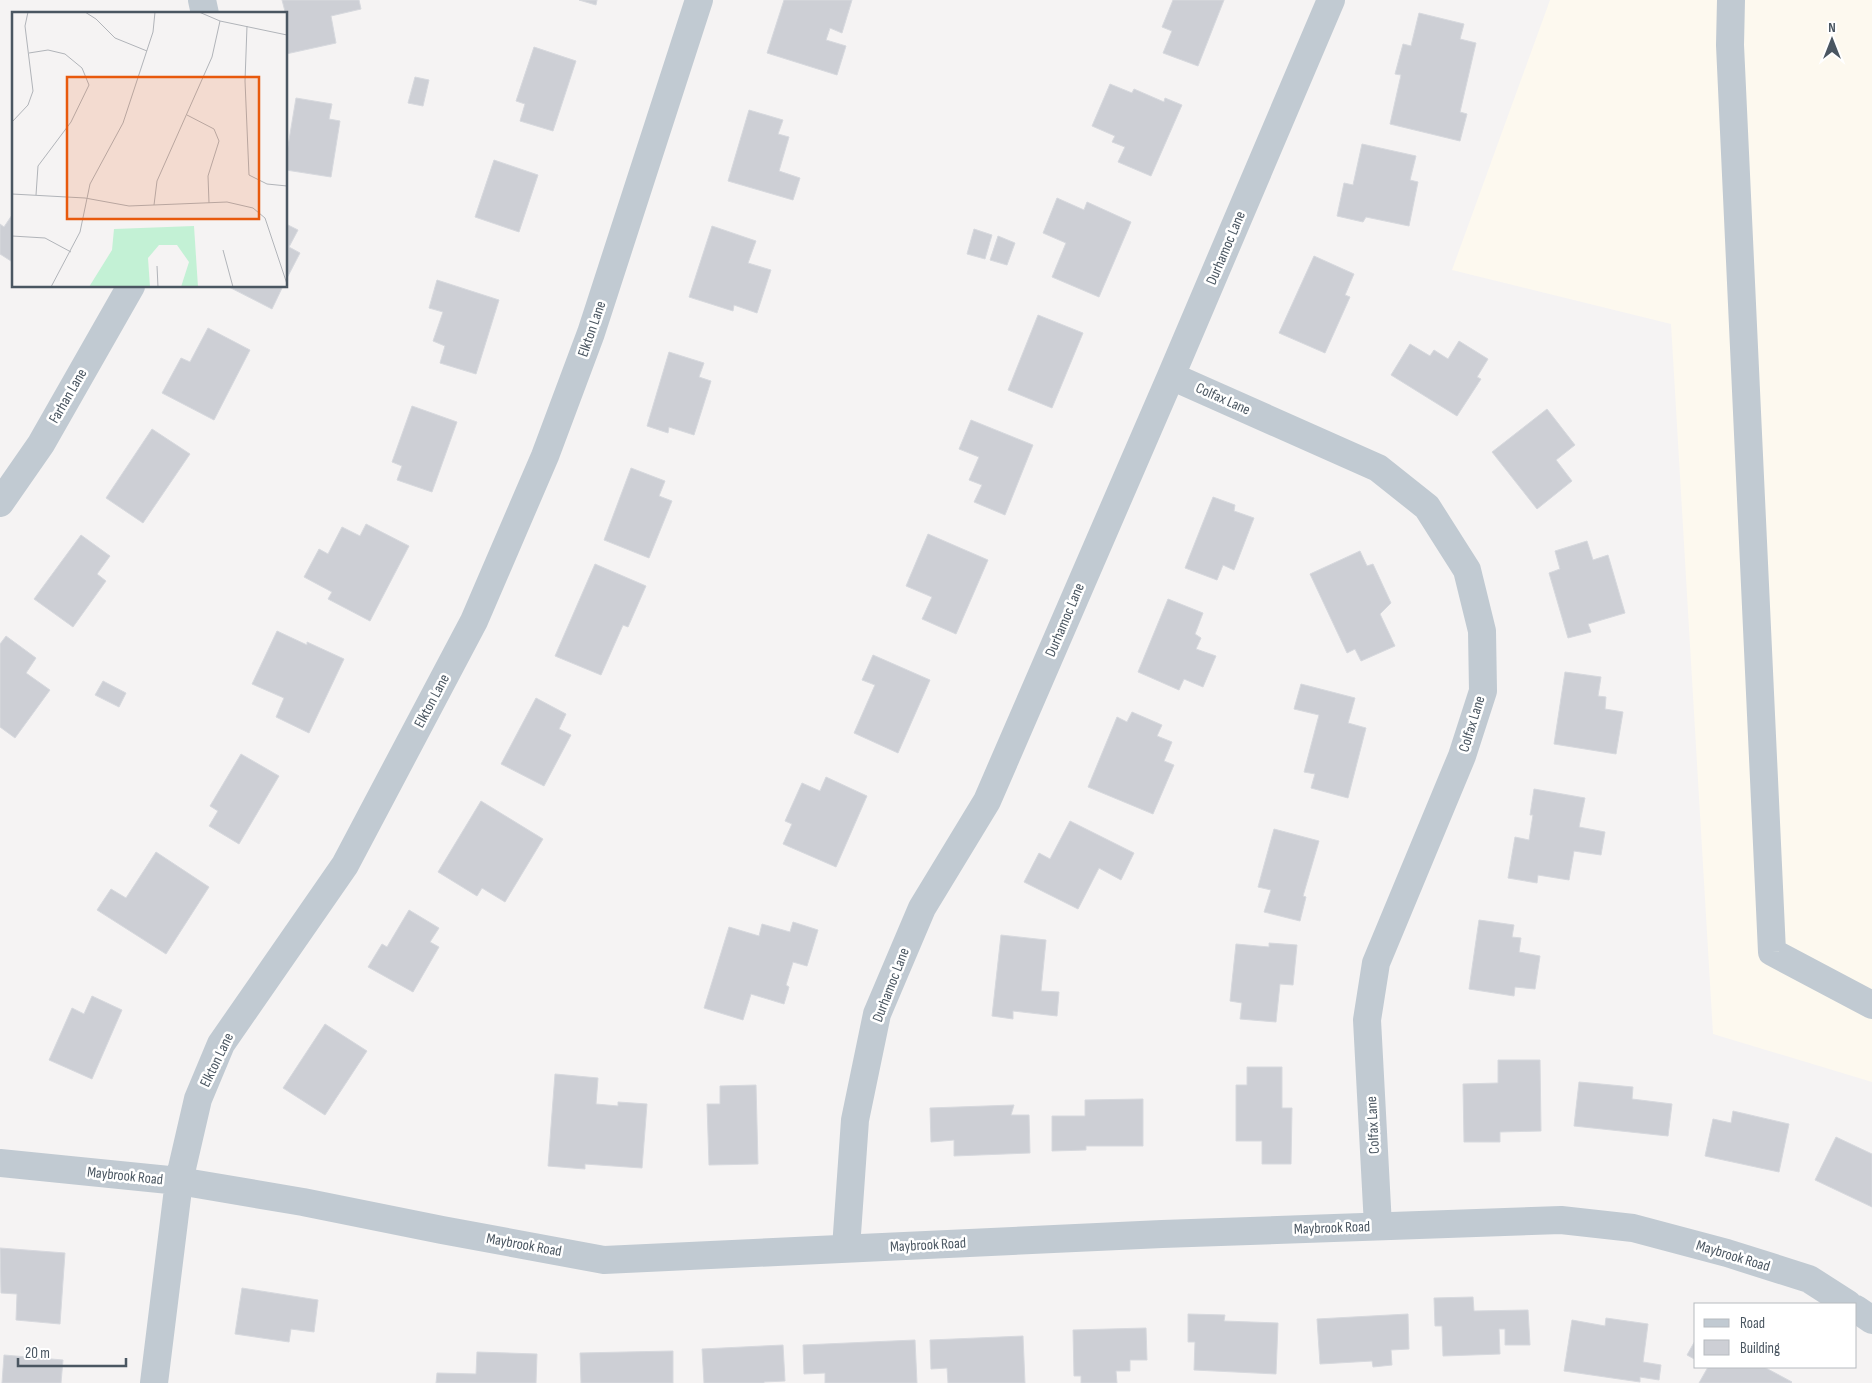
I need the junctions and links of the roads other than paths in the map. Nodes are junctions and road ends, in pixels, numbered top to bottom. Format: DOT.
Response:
graph roads {
  1 [pos="699,0"];
  2 [pos="1331,0"];
  3 [pos="1731,0"];
  4 [pos="130,288"];
  5 [pos="1171,376"];
  6 [pos="0,503"];
  7 [pos="1872,1004"];
  8 [pos="0,1164"];
  9 [pos="179,1181"];
  10 [pos="1378,1226"];
  11 [pos="846,1248"];
  12 [pos="1846,1303"];
  13 [pos="1857,1310"];
  14 [pos="1872,1320"];
  15 [pos="154,1383"];
  1 -- 9 [label="street, Elkton Lane"];
  2 -- 5 [label="street, Durhamoc Lane"];
  3 -- 7 [label="street"];
  4 -- 6 [label="street, Farhan Lane"];
  5 -- 10 [label="street, Colfax Lane"];
  5 -- 11 [label="street, Durhamoc Lane"];
  8 -- 9 [label="street, Maybrook Road"];
  9 -- 11 [label="street, Maybrook Road"];
  9 -- 15 [label="street, Elkton Lane"];
  10 -- 11 [label="street, Maybrook Road"];
  10 -- 12 [label="street, Maybrook Road"];
  13 -- 14 [label="street"];
}
